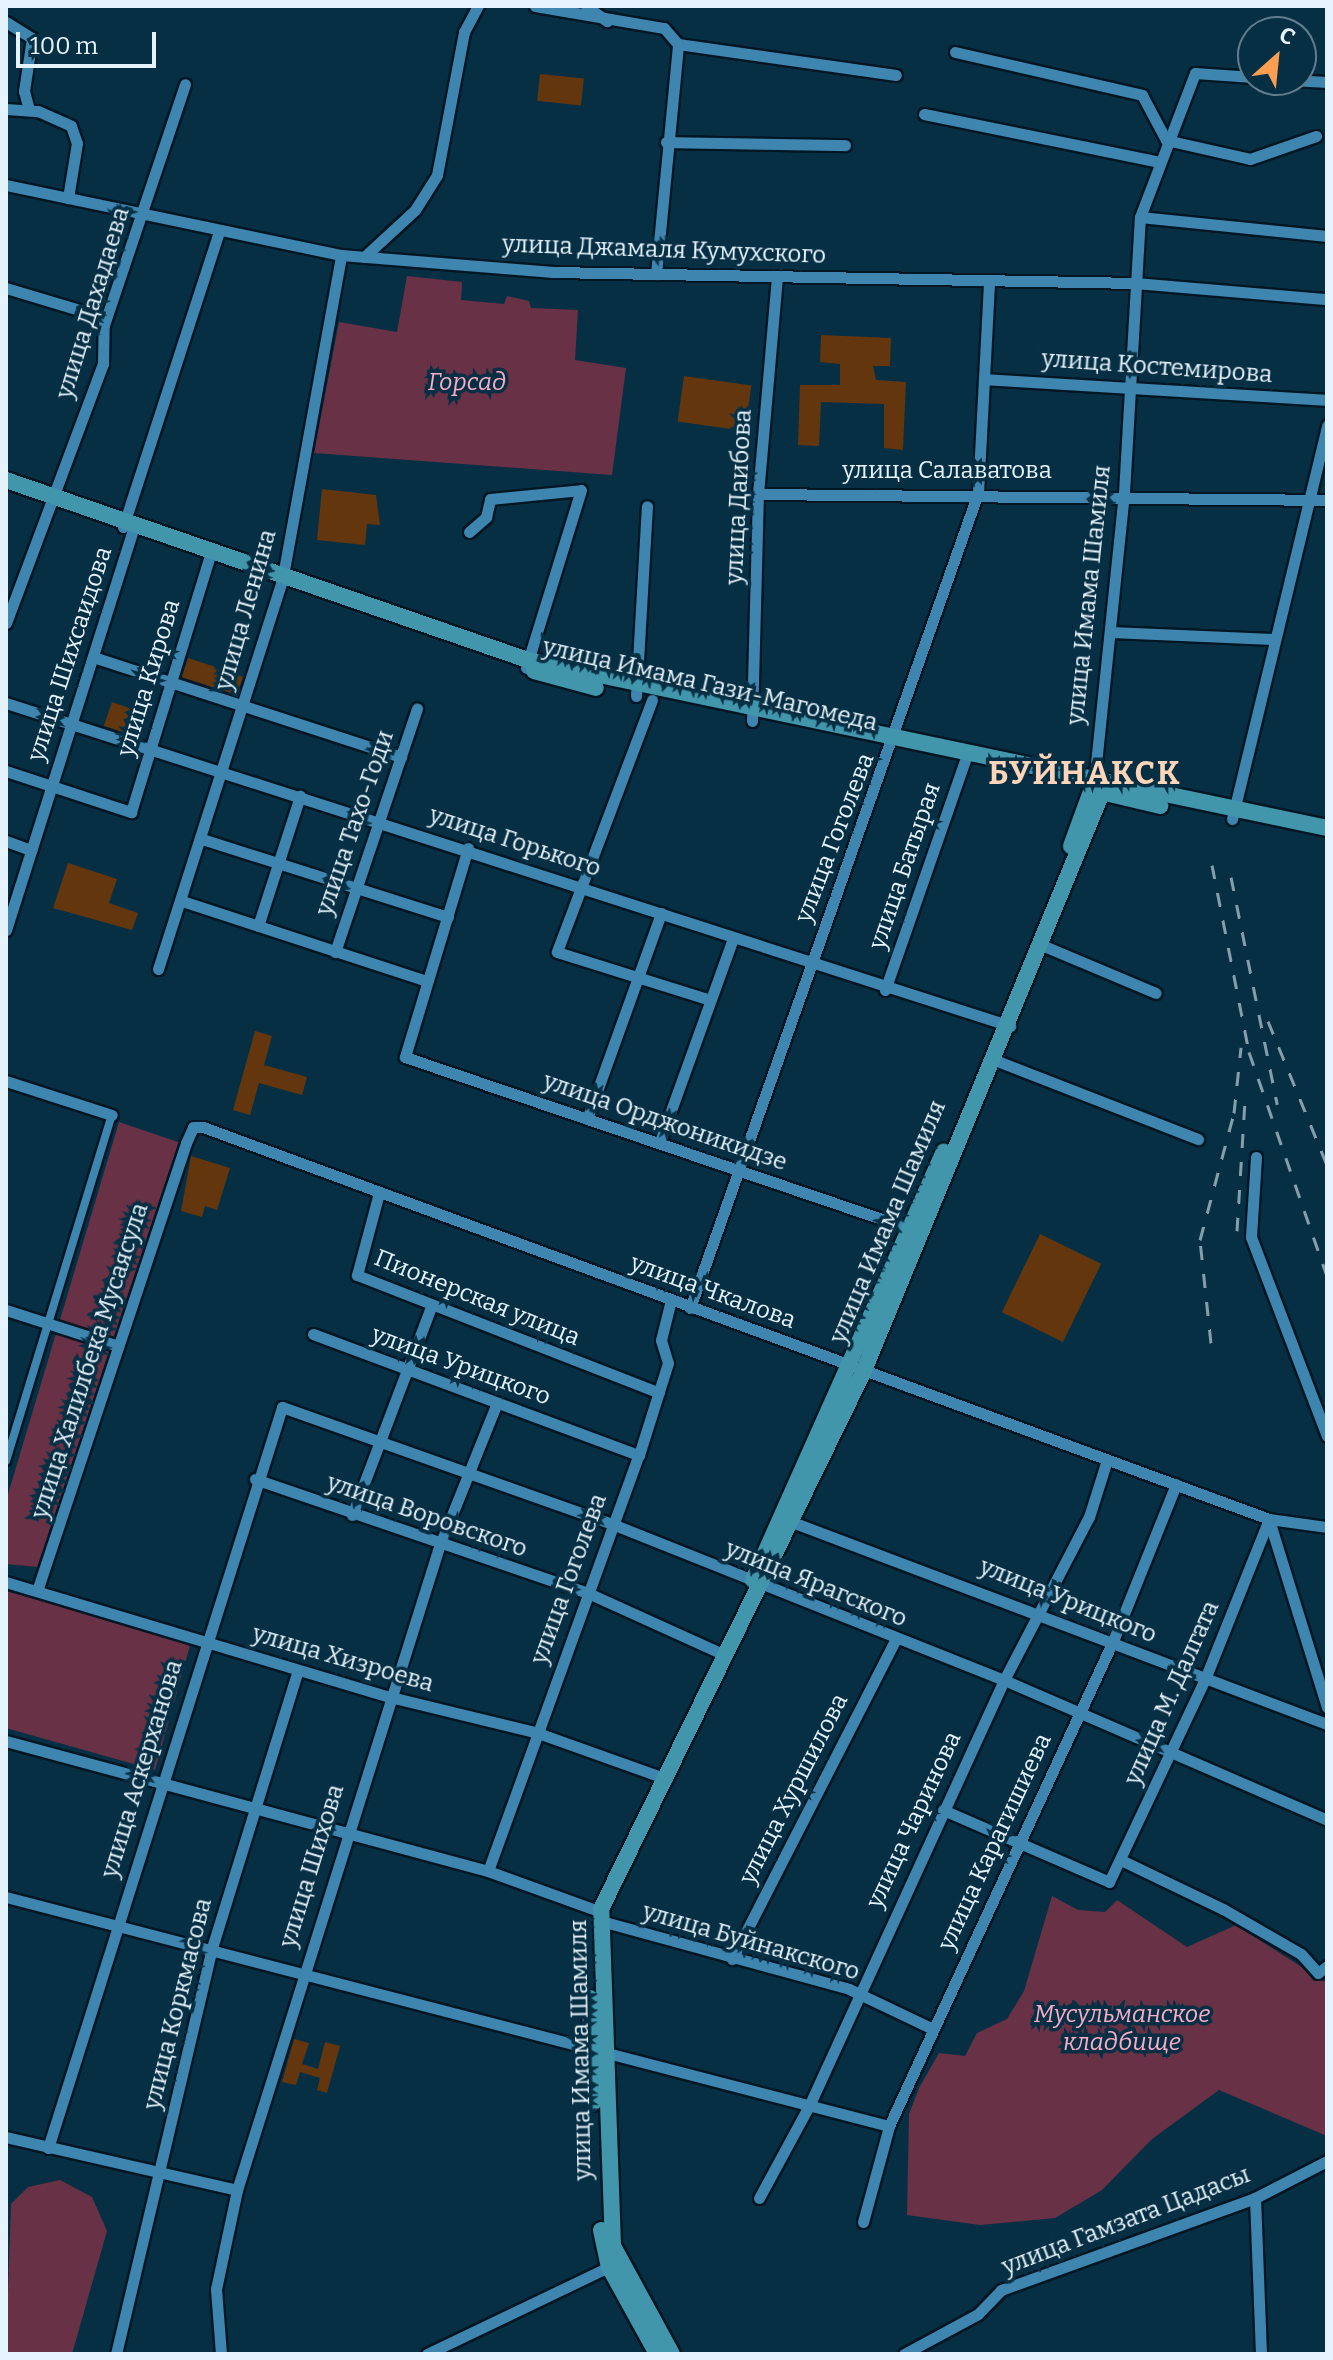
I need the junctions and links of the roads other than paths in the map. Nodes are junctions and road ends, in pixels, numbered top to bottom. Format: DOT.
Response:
graph roads {
  1 [pos="478,6"];
  2 [pos="535,6"];
  3 [pos="586,6"];
  4 [pos="6,22"];
  5 [pos="611,23"];
  6 [pos="678,44"];
  7 [pos="955,52"];
  8 [pos="896,75"];
  9 [pos="1237,76"];
  10 [pos="185,84"];
  11 [pos="6,109"];
  12 [pos="29,110"];
  13 [pos="924,114"];
  14 [pos="1316,136"];
  15 [pos="1166,140"];
  16 [pos="666,142"];
  17 [pos="845,145"];
  18 [pos="1156,161"];
  19 [pos="6,185"];
  20 [pos="68,198"];
  21 [pos="1140,217"];
  22 [pos="140,218"];
  23 [pos="219,231"];
  24 [pos="1327,236"];
  25 [pos="341,255"];
  26 [pos="364,257"];
  27 [pos="656,274"];
  28 [pos="777,277"];
  29 [pos="989,281"];
  30 [pos="1135,283"];
  31 [pos="6,288"];
  32 [pos="1327,299"];
  33 [pos="106,318"];
  34 [pos="984,379"];
  35 [pos="1132,384"];
  36 [pos="1327,400"];
  37 [pos="1327,425"];
  38 [pos="6,480"];
  39 [pos="6,491"];
  40 [pos="978,493"];
  41 [pos="1124,493"];
  42 [pos="758,494"];
  43 [pos="48,499"];
  44 [pos="1304,499"];
  45 [pos="1327,500"];
  46 [pos="647,506"];
  47 [pos="127,525"];
  48 [pos="469,532"];
  49 [pos="210,556"];
  50 [pos="283,578"];
  51 [pos="6,623"];
  52 [pos="1110,632"];
  53 [pos="1273,639"];
  54 [pos="93,657"];
  55 [pos="527,664"];
  56 [pos="169,682"];
  57 [pos="642,694"];
  58 [pos="6,703"];
  59 [pos="242,706"];
  60 [pos="417,708"];
  61 [pos="752,716"];
  62 [pos="71,724"];
  63 [pos="893,746"];
  64 [pos="150,749"];
  65 [pos="401,757"];
  66 [pos="964,762"];
  67 [pos="6,771"];
  68 [pos="221,772"];
  69 [pos="51,786"];
  70 [pos="1099,788"];
  71 [pos="300,796"];
  72 [pos="1233,815"];
  73 [pos="377,821"];
  74 [pos="1327,828"];
  75 [pos="1327,836"];
  76 [pos="202,839"];
  77 [pos="6,841"];
  78 [pos="468,848"];
  79 [pos="31,850"];
  80 [pos="278,864"];
  81 [pos="580,886"];
  82 [pos="355,890"];
  83 [pos="182,901"];
  84 [pos="661,913"];
  85 [pos="448,917"];
  86 [pos="7,922"];
  87 [pos="258,926"];
  88 [pos="733,938"];
  89 [pos="1044,946"];
  90 [pos="335,952"];
  91 [pos="811,964"];
  92 [pos="158,969"];
  93 [pos="637,977"];
  94 [pos="427,981"];
  95 [pos="885,990"];
  96 [pos="1156,993"];
  97 [pos="710,1000"];
  98 [pos="1004,1025"];
  99 [pos="995,1060"];
  100 [pos="6,1081"];
  101 [pos="112,1115"];
  102 [pos="587,1119"];
  103 [pos="1198,1139"];
  104 [pos="660,1141"];
  105 [pos="186,1143"];
  106 [pos="1256,1157"];
  107 [pos="741,1170"];
  108 [pos="379,1193"];
  109 [pos="911,1229"];
  110 [pos="671,1300"];
  111 [pos="431,1307"];
  112 [pos="690,1308"];
  113 [pos="6,1310"];
  114 [pos="50,1324"];
  115 [pos="313,1334"];
  116 [pos="118,1346"];
  117 [pos="407,1370"];
  118 [pos="857,1370"];
  119 [pos="659,1393"];
  120 [pos="497,1403"];
  121 [pos="282,1407"];
  122 [pos="1327,1436"];
  123 [pos="380,1441"];
  124 [pos="639,1455"];
  125 [pos="1107,1460"];
  126 [pos="6,1461"];
  127 [pos="470,1475"];
  128 [pos="255,1479"];
  129 [pos="1176,1484"];
  130 [pos="352,1515"];
  131 [pos="1269,1519"];
  132 [pos="792,1522"];
  133 [pos="612,1524"];
  134 [pos="1327,1527"];
  135 [pos="439,1547"];
  136 [pos="6,1582"];
  137 [pos="758,1583"];
  138 [pos="37,1591"];
  139 [pos="588,1593"];
  140 [pos="1043,1612"];
  141 [pos="895,1640"];
  142 [pos="1113,1641"];
  143 [pos="204,1642"];
  144 [pos="718,1652"];
  145 [pos="298,1670"];
  146 [pos="1205,1679"];
  147 [pos="1004,1680"];
  148 [pos="390,1697"];
  149 [pos="1327,1707"];
  150 [pos="1080,1712"];
  151 [pos="1327,1724"];
  152 [pos="535,1732"];
  153 [pos="6,1741"];
  154 [pos="1171,1750"];
  155 [pos="663,1778"];
  156 [pos="160,1784"];
  157 [pos="943,1810"];
  158 [pos="256,1811"];
  159 [pos="1327,1820"];
  160 [pos="344,1836"];
  161 [pos="1018,1842"];
  162 [pos="1121,1860"];
  163 [pos="488,1871"];
  164 [pos="6,1897"];
  165 [pos="597,1915"];
  166 [pos="116,1927"];
  167 [pos="211,1951"];
  168 [pos="732,1959"];
  169 [pos="1327,1966"];
  170 [pos="302,1974"];
  171 [pos="858,1994"];
  172 [pos="933,2029"];
  173 [pos="594,2052"];
  174 [pos="809,2106"];
  175 [pos="889,2126"];
  176 [pos="6,2137"];
  177 [pos="48,2148"];
  178 [pos="1327,2161"];
  179 [pos="159,2173"];
  180 [pos="237,2190"];
  181 [pos="759,2198"];
  182 [pos="1255,2198"];
  183 [pos="863,2222"];
  184 [pos="614,2264"];
  185 [pos="116,2354"];
  186 [pos="221,2354"];
  187 [pos="427,2354"];
  188 [pos="657,2354"];
  189 [pos="672,2354"];
  190 [pos="904,2354"];
  191 [pos="1261,2354"];
  1 -- 26 [label="street"];
  2 -- 5 [label="street"];
  3 -- 5 [label="street"];
  4 -- 12 [label="street"];
  5 -- 6 [label="street"];
  6 -- 8 [label="street"];
  6 -- 16 [label="street"];
  7 -- 15 [label="street"];
  9 -- 15 [label="street, улица Имама Шамиля"];
  10 -- 22 [label="street, улица Дахадаева"];
  11 -- 12 [label="street"];
  12 -- 20 [label="street"];
  13 -- 18 [label="street"];
  14 -- 15 [label="street"];
  15 -- 18 [label="street, улица Имама Шамиля"];
  16 -- 17 [label="street"];
  16 -- 27 [label="street"];
  18 -- 21 [label="street, улица Имама Шамиля"];
  19 -- 20 [label="street, улица Джамаля Кумухского"];
  20 -- 22 [label="street, улица Джамаля Кумухского"];
  21 -- 24 [label="street"];
  21 -- 30 [label="street, улица Имама Шамиля"];
  22 -- 23 [label="street, улица Джамаля Кумухского"];
  22 -- 33 [label="street, улица Дахадаева"];
  23 -- 25 [label="street, улица Джамаля Кумухского"];
  23 -- 47 [label="street, улица Шихсаидова"];
  25 -- 26 [label="street, улица Джамаля Кумухского"];
  25 -- 50 [label="street, улица Ленина"];
  26 -- 27 [label="street, улица Джамаля Кумухского"];
  27 -- 28 [label="street, улица Джамаля Кумухского"];
  28 -- 29 [label="street, улица Джамаля Кумухского"];
  28 -- 42 [label="street, улица Даибова"];
  29 -- 30 [label="street, улица Джамаля Кумухского"];
  29 -- 34 [label="street, улица Гоголева"];
  30 -- 32 [label="street, улица Джамаля Кумухского"];
  30 -- 35 [label="street, улица Имама Шамиля"];
  31 -- 33 [label="street"];
  33 -- 43 [label="street, улица Дахадаева"];
  34 -- 35 [label="street, улица Костемирова"];
  34 -- 40 [label="street, улица Гоголева"];
  35 -- 36 [label="street, улица Костемирова"];
  35 -- 41 [label="street, улица Имама Шамиля"];
  37 -- 44 [label="street"];
  38 -- 43 [label="main road"];
  39 -- 43 [label="main road"];
  40 -- 41 [label="street, улица Салаватова"];
  40 -- 42 [label="street, улица Салаватова"];
  40 -- 63 [label="street, улица Гоголева"];
  41 -- 44 [label="street, улица Салаватова"];
  41 -- 52 [label="street, улица Имама Шамиля"];
  42 -- 61 [label="street, улица Даибова"];
  43 -- 47 [label="main road"];
  43 -- 51 [label="street, улица Дахадаева"];
  44 -- 45 [label="street, улица Салаватова"];
  44 -- 53 [label="street"];
  46 -- 57 [label="street"];
  47 -- 49 [label="main road"];
  47 -- 50 [label="main road"];
  47 -- 54 [label="street, улица Шихсаидова"];
  48 -- 55 [label="street"];
  49 -- 50 [label="main road"];
  49 -- 56 [label="street, улица Кирова"];
  50 -- 55 [label="main road"];
  50 -- 59 [label="street, улица Ленина"];
  52 -- 53 [label="street"];
  52 -- 70 [label="street, улица Имама Шамиля"];
  53 -- 72 [label="street"];
  54 -- 56 [label="street"];
  54 -- 62 [label="street, улица Шихсаидова"];
  55 -- 57 [label="main road"];
  56 -- 59 [label="street"];
  56 -- 64 [label="street, улица Кирова"];
  57 -- 61 [label="main road"];
  57 -- 81 [label="street"];
  58 -- 62 [label="street, улица Горького"];
  59 -- 65 [label="street"];
  59 -- 68 [label="street, улица Ленина"];
  60 -- 65 [label="street, улица Тахо-Годи"];
  61 -- 63 [label="main road"];
  62 -- 64 [label="street, улица Горького"];
  62 -- 69 [label="street, улица Шихсаидова"];
  63 -- 66 [label="main road"];
  63 -- 91 [label="street, улица Гоголева"];
  64 -- 68 [label="street, улица Горького"];
  64 -- 69 [label="street, улица Кирова"];
  65 -- 73 [label="street, улица Тахо-Годи"];
  66 -- 70 [label="main road"];
  66 -- 95 [label="street, улица Батырая"];
  67 -- 69 [label="street"];
  68 -- 71 [label="street, улица Горького"];
  68 -- 76 [label="street, улица Ленина"];
  69 -- 79 [label="street, улица Шихсаидова"];
  70 -- 72 [label="main road"];
  70 -- 89 [label="main road, улица Имама Шамиля"];
  70 -- 98 [label="main road, улица Имама Шамиля"];
  71 -- 73 [label="street, улица Горького"];
  71 -- 80 [label="street"];
  72 -- 74 [label="main road"];
  72 -- 75 [label="main road"];
  73 -- 78 [label="street, улица Горького"];
  73 -- 82 [label="street, улица Тахо-Годи"];
  76 -- 80 [label="street"];
  76 -- 83 [label="street, улица Ленина"];
  77 -- 79 [label="street"];
  78 -- 81 [label="street, улица Горького"];
  78 -- 85 [label="street"];
  79 -- 86 [label="street, улица Шихсаидова"];
  80 -- 82 [label="street"];
  80 -- 87 [label="street"];
  81 -- 84 [label="street, улица Горького"];
  81 -- 93 [label="street"];
  82 -- 85 [label="street"];
  82 -- 90 [label="street, улица Тахо-Годи"];
  83 -- 87 [label="street"];
  83 -- 92 [label="street, улица Ленина"];
  84 -- 88 [label="street, улица Горького"];
  84 -- 93 [label="street"];
  85 -- 94 [label="street"];
  87 -- 90 [label="street"];
  88 -- 91 [label="street, улица Горького"];
  88 -- 97 [label="street"];
  89 -- 96 [label="street"];
  89 -- 98 [label="main road, улица Имама Шамиля"];
  90 -- 94 [label="street"];
  91 -- 95 [label="street, улица Горького"];
  91 -- 107 [label="street, улица Гоголева"];
  93 -- 97 [label="street"];
  93 -- 102 [label="street"];
  94 -- 102 [label="street, улица Орджоникидзе"];
  95 -- 98 [label="street, улица Горького"];
  97 -- 104 [label="street"];
  98 -- 99 [label="main road, улица Имама Шамиля"];
  98 -- 109 [label="main road, улица Имама Шамиля"];
  99 -- 103 [label="street"];
  99 -- 118 [label="main road, улица Имама Шамиля"];
  100 -- 101 [label="street"];
  101 -- 114 [label="street"];
  102 -- 104 [label="street, улица Орджоникидзе"];
  104 -- 107 [label="street, улица Орджоникидзе"];
  105 -- 108 [label="street, улица Чкалова"];
  105 -- 116 [label="street, улица Халилбека Мусаясула"];
  106 -- 122 [label="street"];
  107 -- 109 [label="street, улица Орджоникидзе"];
  107 -- 112 [label="street, улица Гоголева"];
  108 -- 110 [label="street, улица Чкалова"];
  108 -- 111 [label="street, Пионерская улица"];
  109 -- 118 [label="main road, улица Имама Шамиля"];
  110 -- 112 [label="street, улица Чкалова"];
  110 -- 119 [label="street, улица Гоголева"];
  111 -- 117 [label="street"];
  111 -- 119 [label="street, Пионерская улица"];
  112 -- 118 [label="street, улица Чкалова"];
  113 -- 114 [label="street"];
  114 -- 116 [label="street"];
  114 -- 126 [label="street"];
  115 -- 117 [label="street, улица Урицкого"];
  116 -- 138 [label="street, улица Халилбека Мусаясула"];
  117 -- 120 [label="street, улица Урицкого"];
  117 -- 123 [label="street"];
  118 -- 125 [label="street, улица Чкалова"];
  118 -- 132 [label="main road, улица Имама Шамиля"];
  118 -- 137 [label="main road, улица Имама Шамиля"];
  119 -- 124 [label="street, улица Гоголева"];
  120 -- 124 [label="street, улица Урицкого"];
  120 -- 127 [label="street, улица Шихова"];
  121 -- 123 [label="street, улица Ярагского"];
  121 -- 128 [label="street, улица Аскерханова"];
  123 -- 127 [label="street, улица Ярагского"];
  123 -- 130 [label="street"];
  124 -- 133 [label="street, улица Гоголева"];
  125 -- 129 [label="street, улица Чкалова"];
  125 -- 140 [label="street, улица Чаринова"];
  127 -- 133 [label="street, улица Ярагского"];
  127 -- 135 [label="street, улица Шихова"];
  128 -- 130 [label="street, улица Воровского"];
  128 -- 143 [label="street, улица Аскерханова"];
  129 -- 131 [label="street, улица Чкалова"];
  129 -- 142 [label="street, улица Карагишиева"];
  130 -- 135 [label="street, улица Воровского"];
  131 -- 134 [label="street, улица Чкалова"];
  131 -- 146 [label="street, улица М. Далгата"];
  131 -- 149 [label="street"];
  132 -- 137 [label="main road, улица Имама Шамиля"];
  132 -- 140 [label="street, улица Урицкого"];
  133 -- 137 [label="street, улица Ярагского"];
  133 -- 139 [label="street, улица Гоголева"];
  135 -- 139 [label="street, улица Воровского"];
  135 -- 148 [label="street, улица Шихова"];
  136 -- 138 [label="street, улица Хизроева"];
  137 -- 141 [label="street, улица Ярагского"];
  137 -- 144 [label="main road, улица Имама Шамиля"];
  137 -- 155 [label="main road, улица Имама Шамиля"];
  138 -- 143 [label="street, улица Хизроева"];
  139 -- 144 [label="street, улица Воровского"];
  139 -- 152 [label="street, улица Гоголева"];
  140 -- 142 [label="street, улица Урицкого"];
  140 -- 147 [label="street, улица Чаринова"];
  141 -- 147 [label="street, улица Ярагского"];
  141 -- 168 [label="street, улица Хуршилова"];
  142 -- 146 [label="street, улица Урицкого"];
  142 -- 150 [label="street, улица Карагишиева"];
  143 -- 145 [label="street, улица Хизроева"];
  143 -- 156 [label="street, улица Аскерханова"];
  144 -- 155 [label="main road, улица Имама Шамиля"];
  145 -- 148 [label="street, улица Хизроева"];
  145 -- 158 [label="street, улица Коркмасова"];
  146 -- 151 [label="street, улица Урицкого"];
  146 -- 154 [label="street, улица М. Далгата"];
  147 -- 150 [label="street, улица Ярагского"];
  147 -- 157 [label="street, улица Чаринова"];
  148 -- 152 [label="street, улица Хизроева"];
  148 -- 160 [label="street, улица Шихова"];
  150 -- 154 [label="street, улица Ярагского"];
  150 -- 161 [label="street, улица Карагишиева"];
  152 -- 155 [label="street, улица Хизроева"];
  152 -- 163 [label="street, улица Гоголева"];
  153 -- 156 [label="street, улица Буйнакского"];
  154 -- 159 [label="street, улица Ярагского"];
  154 -- 162 [label="street, улица М. Далгата"];
  155 -- 165 [label="main road, улица Имама Шамиля"];
  156 -- 158 [label="street, улица Буйнакского"];
  156 -- 166 [label="street, улица Аскерханова"];
  157 -- 161 [label="street"];
  157 -- 171 [label="street, улица Чаринова"];
  158 -- 160 [label="street, улица Буйнакского"];
  158 -- 167 [label="street, улица Коркмасова"];
  160 -- 163 [label="street, улица Буйнакского"];
  160 -- 170 [label="street, улица Шихова"];
  161 -- 162 [label="street, улица М. Далгата"];
  161 -- 172 [label="street, улица Карагишиева"];
  162 -- 169 [label="street"];
  163 -- 165 [label="street, улица Буйнакского"];
  164 -- 166 [label="street"];
  165 -- 168 [label="street, улица Буйнакского"];
  165 -- 173 [label="main road, улица Имама Шамиля"];
  166 -- 167 [label="street"];
  166 -- 177 [label="street, улица Аскерханова"];
  167 -- 170 [label="street"];
  167 -- 179 [label="street, улица Коркмасова"];
  168 -- 171 [label="street, улица Буйнакского"];
  170 -- 173 [label="street"];
  170 -- 180 [label="street, улица Шихова"];
  171 -- 172 [label="street, улица Буйнакского"];
  171 -- 174 [label="street, улица Чаринова"];
  172 -- 175 [label="street, улица Карагишиева"];
  173 -- 174 [label="street"];
  173 -- 184 [label="main road, улица Имама Шамиля"];
  174 -- 175 [label="street"];
  174 -- 181 [label="street, улица Чаринова"];
  175 -- 183 [label="street, улица Карагишиева"];
  176 -- 177 [label="street"];
  177 -- 179 [label="street"];
  178 -- 182 [label="street, улица Гамзата Цадасы"];
  179 -- 180 [label="street"];
  179 -- 185 [label="street, улица Коркмасова"];
  180 -- 186 [label="street, улица Шихова"];
  182 -- 190 [label="street, улица Гамзата Цадасы"];
  182 -- 191 [label="street"];
  184 -- 187 [label="street"];
  184 -- 188 [label="main road, улица Имама Шамиля"];
  184 -- 189 [label="main road, улица Имама Шамиля"];
}
